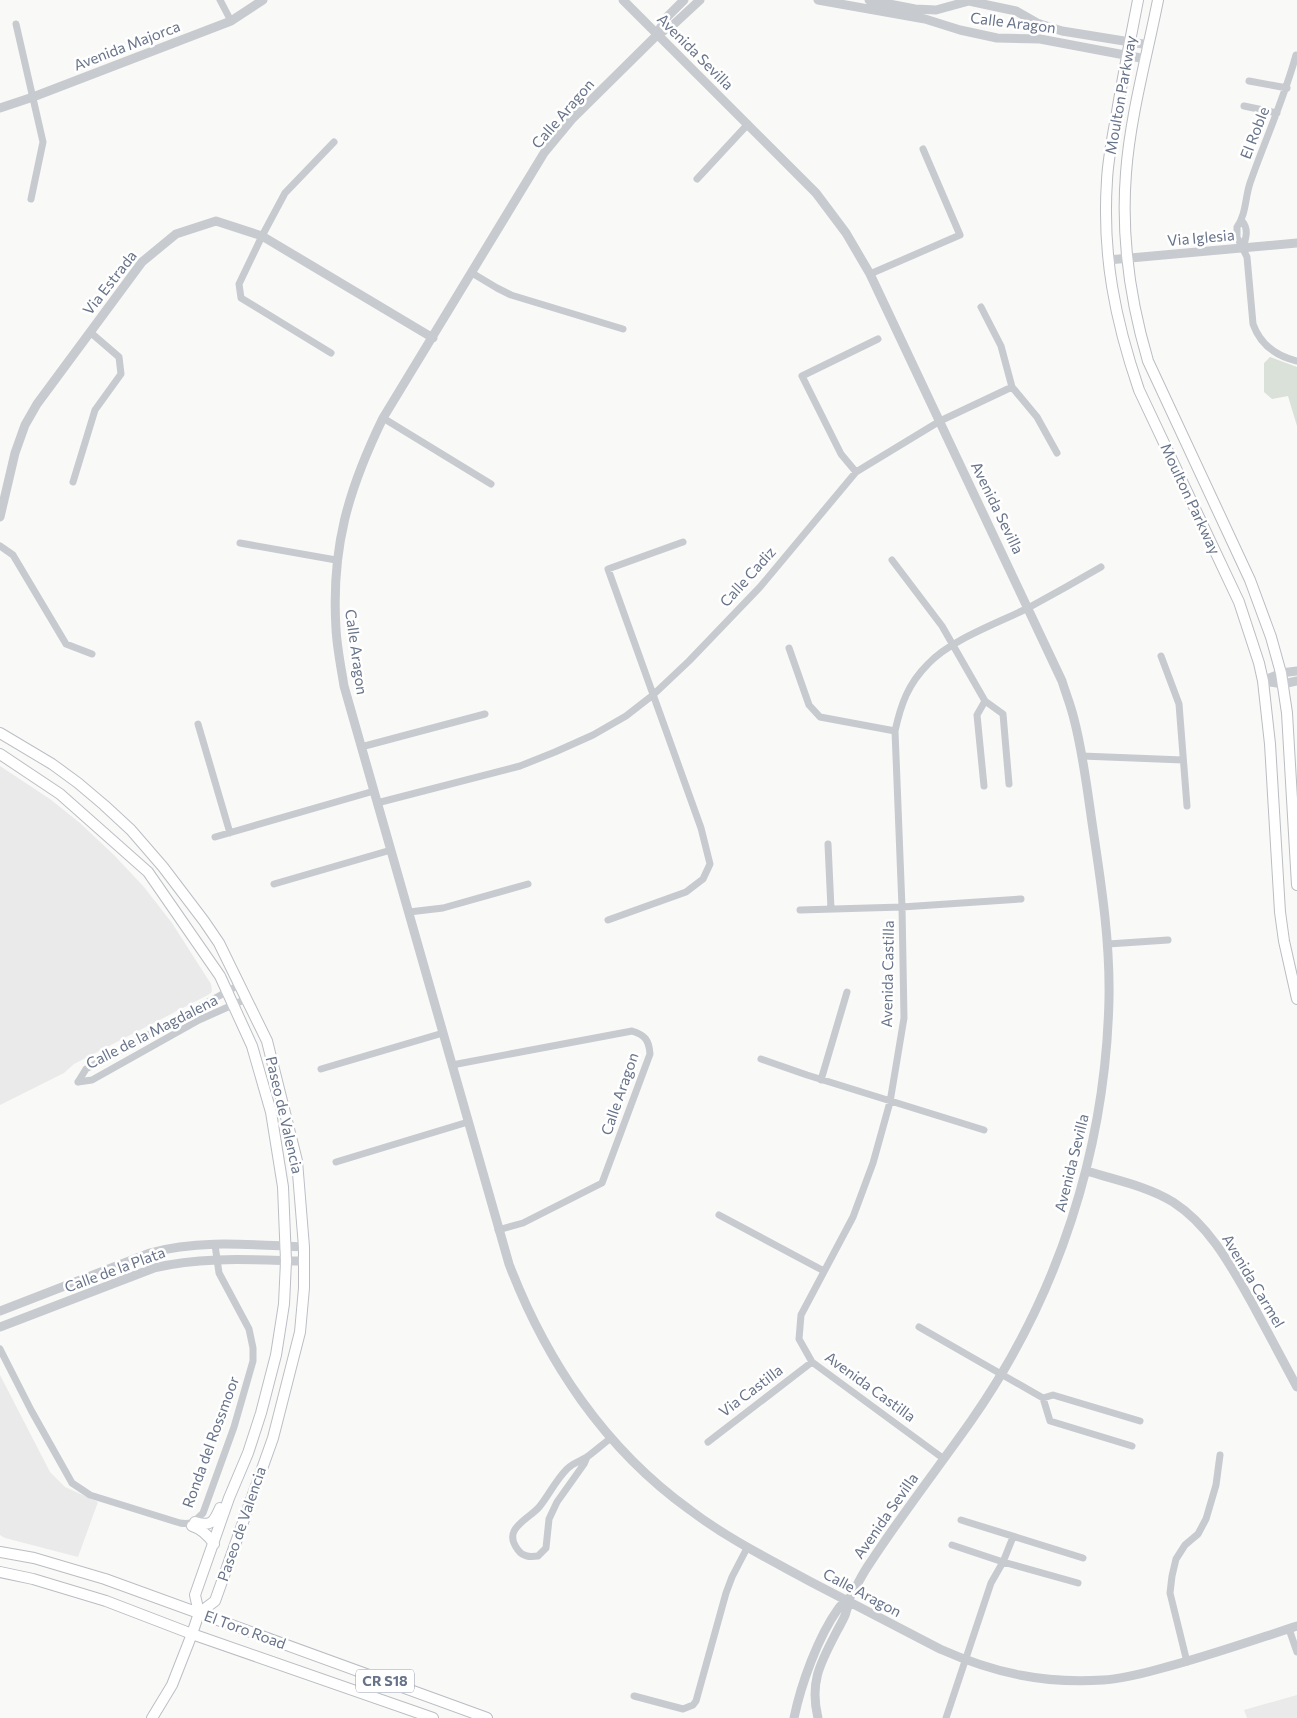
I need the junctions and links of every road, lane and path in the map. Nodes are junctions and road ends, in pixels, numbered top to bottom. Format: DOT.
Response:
graph roads {
  1 [pos="220,0"];
  2 [pos="263,0"];
  3 [pos="623,0"];
  4 [pos="684,0"];
  5 [pos="700,0"];
  6 [pos="818,0"];
  7 [pos="869,0"];
  8 [pos="1138,0"];
  9 [pos="1158,0"];
  10 [pos="915,9"];
  11 [pos="231,21"];
  12 [pos="16,24"];
  13 [pos="657,35"];
  14 [pos="1130,42"];
  15 [pos="1149,45"];
  16 [pos="1127,55"];
  17 [pos="1296,55"];
  18 [pos="1146,59"];
  19 [pos="1249,81"];
  20 [pos="1287,88"];
  21 [pos="33,97"];
  22 [pos="1244,106"];
  23 [pos="0,108"];
  24 [pos="1277,113"];
  25 [pos="748,124"];
  26 [pos="334,142"];
  27 [pos="923,149"];
  28 [pos="697,179"];
  29 [pos="31,199"];
  30 [pos="262,236"];
  31 [pos="1297,243"];
  32 [pos="1243,248"];
  33 [pos="1127,258"];
  34 [pos="1108,260"];
  35 [pos="472,273"];
  36 [pos="870,274"];
  37 [pos="981,307"];
  38 [pos="623,329"];
  39 [pos="90,332"];
  40 [pos="432,338"];
  41 [pos="878,339"];
  42 [pos="331,353"];
  43 [pos="1297,361"];
  44 [pos="1012,386"];
  45 [pos="383,418"];
  46 [pos="940,421"];
  47 [pos="1057,453"];
  48 [pos="856,472"];
  49 [pos="73,482"];
  50 [pos="492,484"];
  51 [pos="0,515"];
  52 [pos="683,542"];
  53 [pos="240,543"];
  54 [pos="0,546"];
  55 [pos="336,560"];
  56 [pos="892,560"];
  57 [pos="1101,567"];
  58 [pos="1029,608"];
  59 [pos="952,645"];
  60 [pos="789,648"];
  61 [pos="92,654"];
  62 [pos="1160,656"];
  63 [pos="1297,671"];
  64 [pos="1282,679"];
  65 [pos="1263,681"];
  66 [pos="1297,681"];
  67 [pos="654,695"];
  68 [pos="985,701"];
  69 [pos="485,714"];
  70 [pos="198,724"];
  71 [pos="895,731"];
  72 [pos="0,733"];
  73 [pos="361,747"];
  74 [pos="0,754"];
  75 [pos="1082,756"];
  76 [pos="1183,760"];
  77 [pos="1009,784"];
  78 [pos="984,786"];
  79 [pos="374,791"];
  80 [pos="378,803"];
  81 [pos="1186,806"];
  82 [pos="230,833"];
  83 [pos="216,837"];
  84 [pos="828,844"];
  85 [pos="391,850"];
  86 [pos="274,884"];
  87 [pos="528,884"];
  88 [pos="1297,884"];
  89 [pos="1021,899"];
  90 [pos="902,907"];
  91 [pos="831,909"];
  92 [pos="800,910"];
  93 [pos="409,912"];
  94 [pos="608,920"];
  95 [pos="1168,940"];
  96 [pos="1108,944"];
  97 [pos="239,985"];
  98 [pos="227,992"];
  99 [pos="847,992"];
  100 [pos="246,999"];
  101 [pos="1297,999"];
  102 [pos="233,1006"];
  103 [pos="443,1033"];
  104 [pos="761,1059"];
  105 [pos="452,1065"];
  106 [pos="321,1069"];
  107 [pos="821,1080"];
  108 [pos="890,1102"];
  109 [pos="468,1122"];
  110 [pos="984,1130"];
  111 [pos="336,1162"];
  112 [pos="1086,1171"];
  113 [pos="719,1215"];
  114 [pos="498,1230"];
  115 [pos="215,1245"];
  116 [pos="286,1246"];
  117 [pos="304,1248"];
  118 [pos="216,1261"];
  119 [pos="286,1261"];
  120 [pos="304,1261"];
  121 [pos="824,1271"];
  122 [pos="0,1311"];
  123 [pos="0,1327"];
  124 [pos="919,1327"];
  125 [pos="0,1349"];
  126 [pos="812,1362"];
  127 [pos="1000,1374"];
  128 [pos="1297,1387"];
  129 [pos="1043,1398"];
  130 [pos="1140,1421"];
  131 [pos="610,1438"];
  132 [pos="708,1442"];
  133 [pos="1132,1446"];
  134 [pos="1220,1455"];
  135 [pos="587,1457"];
  136 [pos="944,1459"];
  137 [pos="235,1484"];
  138 [pos="961,1520"];
  139 [pos="192,1523"];
  140 [pos="1013,1536"];
  141 [pos="214,1544"];
  142 [pos="952,1545"];
  143 [pos="746,1548"];
  144 [pos="0,1552"];
  145 [pos="1083,1558"];
  146 [pos="1003,1562"];
  147 [pos="0,1572"];
  148 [pos="1078,1583"];
  149 [pos="848,1601"];
  150 [pos="199,1613"];
  151 [pos="1293,1628"];
  152 [pos="192,1634"];
  153 [pos="1297,1652"];
  154 [pos="965,1660"];
  155 [pos="1187,1662"];
  156 [pos="634,1696"];
  157 [pos="152,1718"];
  158 [pos="433,1718"];
  159 [pos="487,1718"];
  160 [pos="794,1718"];
  161 [pos="818,1718"];
  162 [pos="946,1718"];
  1 -- 11 [label="street"];
  2 -- 11 [label="street, Avenida Majorca"];
  3 -- 13 [label="street, Avenida Sevilla"];
  4 -- 13 [label="street, Calle Aragon"];
  5 -- 13 [label="street, Calle Aragon"];
  6 -- 10 [label="street, Calle Aragon"];
  7 -- 10 [label="street, Calle Aragon"];
  8 -- 14 [label="main road, Moulton Parkway"];
  9 -- 15 [label="main road, Moulton Parkway"];
  10 -- 14 [label="street, Calle Aragon"];
  10 -- 16 [label="street, Calle Aragon"];
  11 -- 21 [label="street, Avenida Majorca"];
  12 -- 21 [label="street"];
  13 -- 25 [label="street, Avenida Sevilla"];
  13 -- 35 [label="street, Calle Aragon"];
  14 -- 15 [label="street, Calle Aragon"];
  14 -- 16 [label="main road, Moulton Parkway"];
  15 -- 18 [label="main road, Moulton Parkway"];
  16 -- 18 [label="street, Calle Aragon"];
  16 -- 34 [label="main road, Moulton Parkway"];
  17 -- 20 [label="street, El Roble"];
  18 -- 33 [label="main road, Moulton Parkway"];
  19 -- 20 [label="street"];
  20 -- 24 [label="street, El Roble"];
  21 -- 23 [label="street, Avenida Majorca"];
  21 -- 29 [label="street"];
  22 -- 24 [label="street"];
  24 -- 32 [label="street, El Roble"];
  25 -- 28 [label="street"];
  25 -- 36 [label="street, Avenida Sevilla"];
  26 -- 30 [label="street"];
  27 -- 36 [label="street"];
  30 -- 39 [label="street, Via Estrada"];
  30 -- 40 [label="street, Via Estrada"];
  30 -- 42 [label="street"];
  31 -- 32 [label="street, Via Iglesia"];
  32 -- 33 [label="street, Via Iglesia"];
  32 -- 43 [label="street, El Roble"];
  33 -- 34 [label="street, Via Iglesia"];
  33 -- 64 [label="main road, Moulton Parkway"];
  34 -- 65 [label="main road, Moulton Parkway"];
  35 -- 38 [label="street"];
  35 -- 40 [label="street, Calle Aragon"];
  36 -- 46 [label="street, Avenida Sevilla"];
  37 -- 44 [label="street"];
  39 -- 49 [label="street, Via Estrada"];
  39 -- 51 [label="street, Via Estrada"];
  40 -- 45 [label="street, Calle Aragon"];
  41 -- 48 [label="street"];
  44 -- 46 [label="street"];
  44 -- 47 [label="street"];
  45 -- 50 [label="street"];
  45 -- 55 [label="street, Calle Aragon"];
  46 -- 48 [label="street, Calle Cadiz"];
  46 -- 58 [label="street, Avenida Sevilla"];
  48 -- 67 [label="street, Calle Cadiz"];
  52 -- 67 [label="street"];
  53 -- 55 [label="street"];
  54 -- 61 [label="street"];
  55 -- 73 [label="street, Calle Aragon"];
  56 -- 59 [label="street"];
  57 -- 58 [label="street"];
  58 -- 59 [label="street, Avenida Castilla"];
  58 -- 75 [label="street, Avenida Sevilla"];
  59 -- 68 [label="street"];
  59 -- 71 [label="street, Avenida Castilla"];
  60 -- 71 [label="street"];
  62 -- 76 [label="street"];
  63 -- 64 [label="street"];
  64 -- 65 [label="street"];
  64 -- 66 [label="street"];
  64 -- 88 [label="main road, Moulton Parkway"];
  65 -- 101 [label="main road, Moulton Parkway"];
  67 -- 80 [label="street, Calle Cadiz"];
  67 -- 94 [label="street"];
  68 -- 77 [label="street"];
  68 -- 78 [label="street"];
  69 -- 73 [label="street"];
  70 -- 82 [label="street"];
  71 -- 90 [label="street, Avenida Castilla"];
  72 -- 97 [label="main road, Paseo de Valencia"];
  73 -- 79 [label="street, Calle Aragon"];
  74 -- 98 [label="main road, Paseo de Valencia"];
  75 -- 76 [label="street"];
  75 -- 96 [label="street, Avenida Sevilla"];
  76 -- 81 [label="street"];
  79 -- 80 [label="street, Calle Aragon"];
  79 -- 82 [label="street"];
  80 -- 85 [label="street, Calle Aragon"];
  82 -- 83 [label="street"];
  84 -- 91 [label="street"];
  85 -- 86 [label="street"];
  85 -- 93 [label="street, Calle Aragon"];
  87 -- 93 [label="street"];
  89 -- 90 [label="street, Avenida Castilla"];
  90 -- 91 [label="street, Avenida Castilla"];
  90 -- 108 [label="street, Avenida Castilla"];
  91 -- 92 [label="street, Avenida Castilla"];
  93 -- 103 [label="street, Calle Aragon"];
  95 -- 96 [label="street"];
  96 -- 112 [label="street, Avenida Sevilla"];
  97 -- 98 [label="street, Calle de la Magdalena"];
  97 -- 100 [label="main road, Paseo de Valencia"];
  98 -- 102 [label="main road, Paseo de Valencia"];
  98 -- 102 [label="street, Calle de la Magdalena"];
  99 -- 107 [label="street"];
  100 -- 102 [label="street, Calle de la Magdalena"];
  100 -- 117 [label="main road, Paseo de Valencia"];
  102 -- 116 [label="main road, Paseo de Valencia"];
  103 -- 105 [label="street, Calle Aragon"];
  103 -- 106 [label="street"];
  104 -- 107 [label="street"];
  105 -- 109 [label="street, Calle Aragon"];
  105 -- 114 [label="street, Calle Aragon"];
  107 -- 108 [label="street"];
  108 -- 110 [label="street"];
  108 -- 121 [label="street, Avenida Castilla"];
  109 -- 111 [label="street"];
  109 -- 114 [label="street, Calle Aragon"];
  112 -- 127 [label="street, Avenida Sevilla"];
  112 -- 128 [label="street, Avenida Carmel"];
  113 -- 121 [label="street"];
  114 -- 131 [label="street, Calle Aragon"];
  115 -- 116 [label="street, Calle de la Plata"];
  115 -- 118 [label="street, Ronda del Rossmoor"];
  115 -- 122 [label="street, Calle de la Plata"];
  116 -- 117 [label="street, Calle de la Plata"];
  116 -- 119 [label="main road, Paseo de Valencia"];
  117 -- 120 [label="main road, Paseo de Valencia"];
  118 -- 119 [label="street, Calle de la Plata"];
  118 -- 123 [label="street, Calle de la Plata"];
  118 -- 139 [label="street, Ronda del Rossmoor"];
  119 -- 120 [label="street, Calle de la Plata"];
  119 -- 137 [label="main road, Paseo de Valencia"];
  120 -- 150 [label="main road, Paseo de Valencia"];
  121 -- 126 [label="street, Avenida Castilla"];
  124 -- 127 [label="street"];
  125 -- 139 [label="street, Ronda del Rossmoor"];
  126 -- 132 [label="street, Via Castilla"];
  126 -- 136 [label="street, Avenida Castilla"];
  127 -- 129 [label="street"];
  127 -- 136 [label="street, Avenida Sevilla"];
  129 -- 130 [label="street"];
  129 -- 133 [label="street"];
  131 -- 135 [label="street"];
  131 -- 143 [label="street, Calle Aragon"];
  134 -- 155 [label="street"];
  135 -- 135 [label="street"];
  136 -- 149 [label="street, Avenida Sevilla"];
  137 -- 139 [label="main road"];
  137 -- 141 [label="main road, Paseo de Valencia"];
  138 -- 140 [label="street"];
  139 -- 141 [label="main road"];
  140 -- 145 [label="street"];
  140 -- 146 [label="street"];
  141 -- 150 [label="main road, Paseo de Valencia"];
  142 -- 146 [label="street"];
  143 -- 149 [label="street, Calle Aragon"];
  143 -- 156 [label="street"];
  144 -- 150 [label="main road, El Toro Road / CR S18"];
  146 -- 148 [label="street"];
  146 -- 154 [label="street"];
  147 -- 152 [label="main road, El Toro Road / CR S18"];
  149 -- 154 [label="street, Calle Aragon"];
  149 -- 160 [label="street, Avenida Sevilla"];
  149 -- 161 [label="street, Avenida Sevilla"];
  150 -- 152 [label="main road, Paseo de Valencia"];
  150 -- 159 [label="main road, El Toro Road / CR S18"];
  151 -- 153 [label="street, Calle Aragon"];
  151 -- 155 [label="street, Calle Aragon"];
  152 -- 157 [label="main road, Paseo de Valencia"];
  152 -- 158 [label="main road, El Toro Road / CR S18"];
  154 -- 155 [label="street, Calle Aragon"];
  154 -- 162 [label="street"];
}
